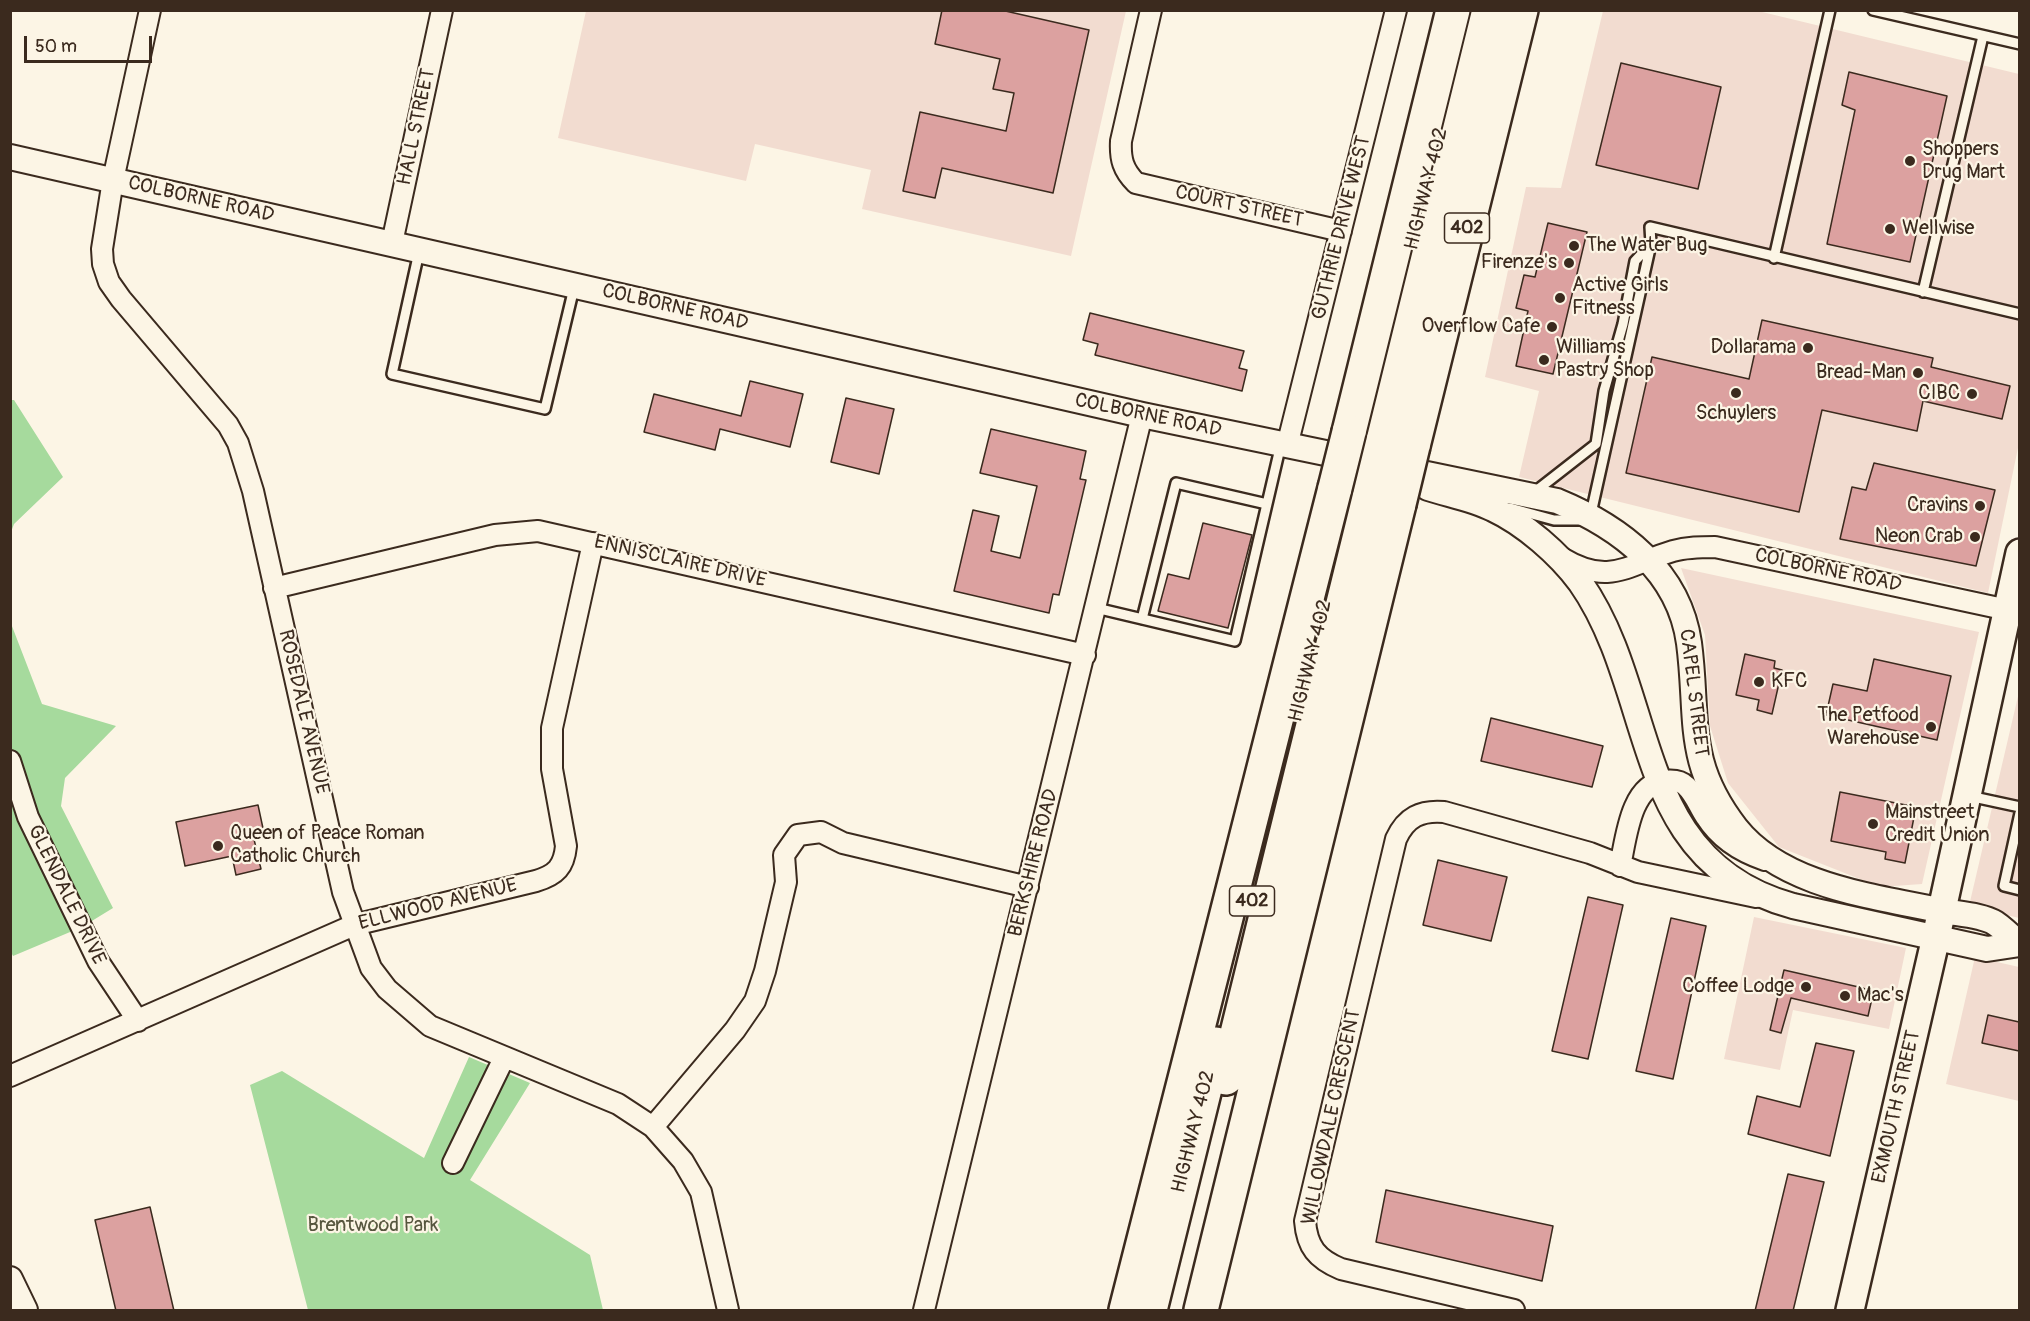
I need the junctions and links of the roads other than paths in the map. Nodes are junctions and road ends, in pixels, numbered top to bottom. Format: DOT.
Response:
graph roads {
  1 [pos="150,10"];
  2 [pos="442,10"];
  3 [pos="1151,10"];
  4 [pos="1396,10"];
  5 [pos="1453,10"];
  6 [pos="1471,10"];
  7 [pos="1489,10"];
  8 [pos="1521,10"];
  9 [pos="1830,10"];
  10 [pos="1873,10"];
  11 [pos="1983,36"];
  12 [pos="2019,44"];
  13 [pos="10,157"];
  14 [pos="113,180"];
  15 [pos="1341,231"];
  16 [pos="392,243"];
  17 [pos="1651,244"];
  18 [pos="420,250"];
  19 [pos="1774,258"];
  20 [pos="575,285"];
  21 [pos="1923,292"];
  22 [pos="2019,314"];
  23 [pos="1142,415"];
  24 [pos="1284,445"];
  25 [pos="1367,466"];
  26 [pos="1532,495"];
  27 [pos="1478,503"];
  28 [pos="1267,504"];
  29 [pos="1589,514"];
  30 [pos="1614,529"];
  31 [pos="593,543"];
  32 [pos="1715,548"];
  33 [pos="1550,551"];
  34 [pos="2019,553"];
  35 [pos="1650,561"];
  36 [pos="274,588"];
  37 [pos="1096,608"];
  38 [pos="2008,610"];
  39 [pos="1142,619"];
  40 [pos="1085,655"];
  41 [pos="10,762"];
  42 [pos="1658,782"];
  43 [pos="1967,795"];
  44 [pos="2019,807"];
  45 [pos="2019,813"];
  46 [pos="1414,817"];
  47 [pos="1620,866"];
  48 [pos="1793,870"];
  49 [pos="1028,887"];
  50 [pos="2019,890"];
  51 [pos="1771,900"];
  52 [pos="1941,911"];
  53 [pos="354,925"];
  54 [pos="1936,937"];
  55 [pos="138,1021"];
  56 [pos="504,1058"];
  57 [pos="10,1076"];
  58 [pos="653,1127"];
  59 [pos="453,1163"];
  60 [pos="10,1279"];
  61 [pos="25,1311"];
  62 [pos="728,1311"];
  63 [pos="924,1311"];
  64 [pos="1126,1311"];
  65 [pos="1150,1311"];
  66 [pos="1168,1311"];
  67 [pos="1203,1311"];
  68 [pos="1514,1311"];
  69 [pos="1850,1311"];
  1 -- 14 [label="street, ROSEDALE AVENUE"];
  2 -- 16 [label="street, HALL STREET"];
  3 -- 15 [label="street, COURT STREET"];
  4 -- 15 [label="street, GUTHRIE DRIVE WEST"];
  5 -- 25 [label="highway"];
  6 -- 25 [label="highway, HIGHWAY 402 / 402"];
  7 -- 25 [label="highway"];
  8 -- 25 [label="highway, HIGHWAY 402 / 402"];
  9 -- 19 [label="lane"];
  10 -- 11 [label="lane"];
  11 -- 12 [label="lane"];
  11 -- 21 [label="lane"];
  13 -- 14 [label="street, COLBORNE ROAD"];
  14 -- 16 [label="street, COLBORNE ROAD"];
  14 -- 36 [label="street, ROSEDALE AVENUE"];
  15 -- 24 [label="street, GUTHRIE DRIVE WEST"];
  16 -- 18 [label="street, COLBORNE ROAD"];
  17 -- 19 [label="lane"];
  17 -- 26 [label="lane"];
  17 -- 29 [label="lane"];
  18 -- 20 [label="street, COLBORNE ROAD"];
  18 -- 20 [label="lane"];
  19 -- 21 [label="lane"];
  20 -- 23 [label="street, COLBORNE ROAD"];
  21 -- 22 [label="lane"];
  23 -- 24 [label="street, COLBORNE ROAD"];
  23 -- 37 [label="street, BERKSHIRE ROAD"];
  24 -- 25 [label="street, COLBORNE ROAD"];
  24 -- 28 [label="lane"];
  25 -- 26 [label="street, COLBORNE ROAD"];
  25 -- 27 [label="street, COLBORNE ROAD"];
  25 -- 64 [label="highway"];
  25 -- 65 [label="highway, HIGHWAY 402 / 402"];
  25 -- 66 [label="highway"];
  25 -- 67 [label="highway, HIGHWAY 402 / 402"];
  26 -- 29 [label="street, COLBORNE ROAD"];
  27 -- 29 [label="lane"];
  27 -- 33 [label="street, COLBORNE ROAD"];
  28 -- 39 [label="lane"];
  28 -- 39 [label="lane"];
  29 -- 30 [label="street, COLBORNE ROAD"];
  30 -- 32 [label="street"];
  30 -- 35 [label="street, COLBORNE ROAD"];
  31 -- 36 [label="street, ENNISCLAIRE DRIVE"];
  31 -- 40 [label="street, ENNISCLAIRE DRIVE"];
  31 -- 53 [label="street, ELLWOOD AVENUE"];
  32 -- 35 [label="street, COLBORNE ROAD"];
  32 -- 38 [label="street, COLBORNE ROAD"];
  33 -- 35 [label="street, COLBORNE ROAD"];
  33 -- 42 [label="street, CAPEL STREET"];
  34 -- 38 [label="main road, EXMOUTH STREET"];
  35 -- 48 [label="street, CAPEL STREET"];
  36 -- 53 [label="street, ROSEDALE AVENUE"];
  37 -- 39 [label="lane"];
  37 -- 40 [label="street, BERKSHIRE ROAD"];
  38 -- 43 [label="main road, EXMOUTH STREET"];
  40 -- 49 [label="street, BERKSHIRE ROAD"];
  41 -- 55 [label="street, GLENDALE DRIVE"];
  42 -- 47 [label="street"];
  42 -- 48 [label="street, CAPEL STREET"];
  42 -- 51 [label="street, CAPEL STREET"];
  43 -- 44 [label="lane"];
  43 -- 52 [label="main road, EXMOUTH STREET"];
  45 -- 50 [label="lane"];
  46 -- 47 [label="street, CAPEL STREET"];
  46 -- 68 [label="street, WILLOWDALE CRESCENT"];
  47 -- 51 [label="street, CAPEL STREET"];
  48 -- 52 [label="street, CAPEL STREET"];
  49 -- 58 [label="street"];
  49 -- 63 [label="street, BERKSHIRE ROAD"];
  51 -- 54 [label="street, CAPEL STREET"];
  52 -- 54 [label="main road, EXMOUTH STREET"];
  52 -- 54 [label="street, CAPEL STREET"];
  53 -- 55 [label="street, ELLWOOD AVENUE"];
  53 -- 56 [label="street, ROSEDALE AVENUE"];
  54 -- 69 [label="main road, EXMOUTH STREET"];
  55 -- 57 [label="street, ELLWOOD AVENUE"];
  56 -- 58 [label="street, ROSEDALE AVENUE"];
  56 -- 59 [label="street"];
  58 -- 62 [label="street, ROSEDALE AVENUE"];
  60 -- 61 [label="street"];
}
